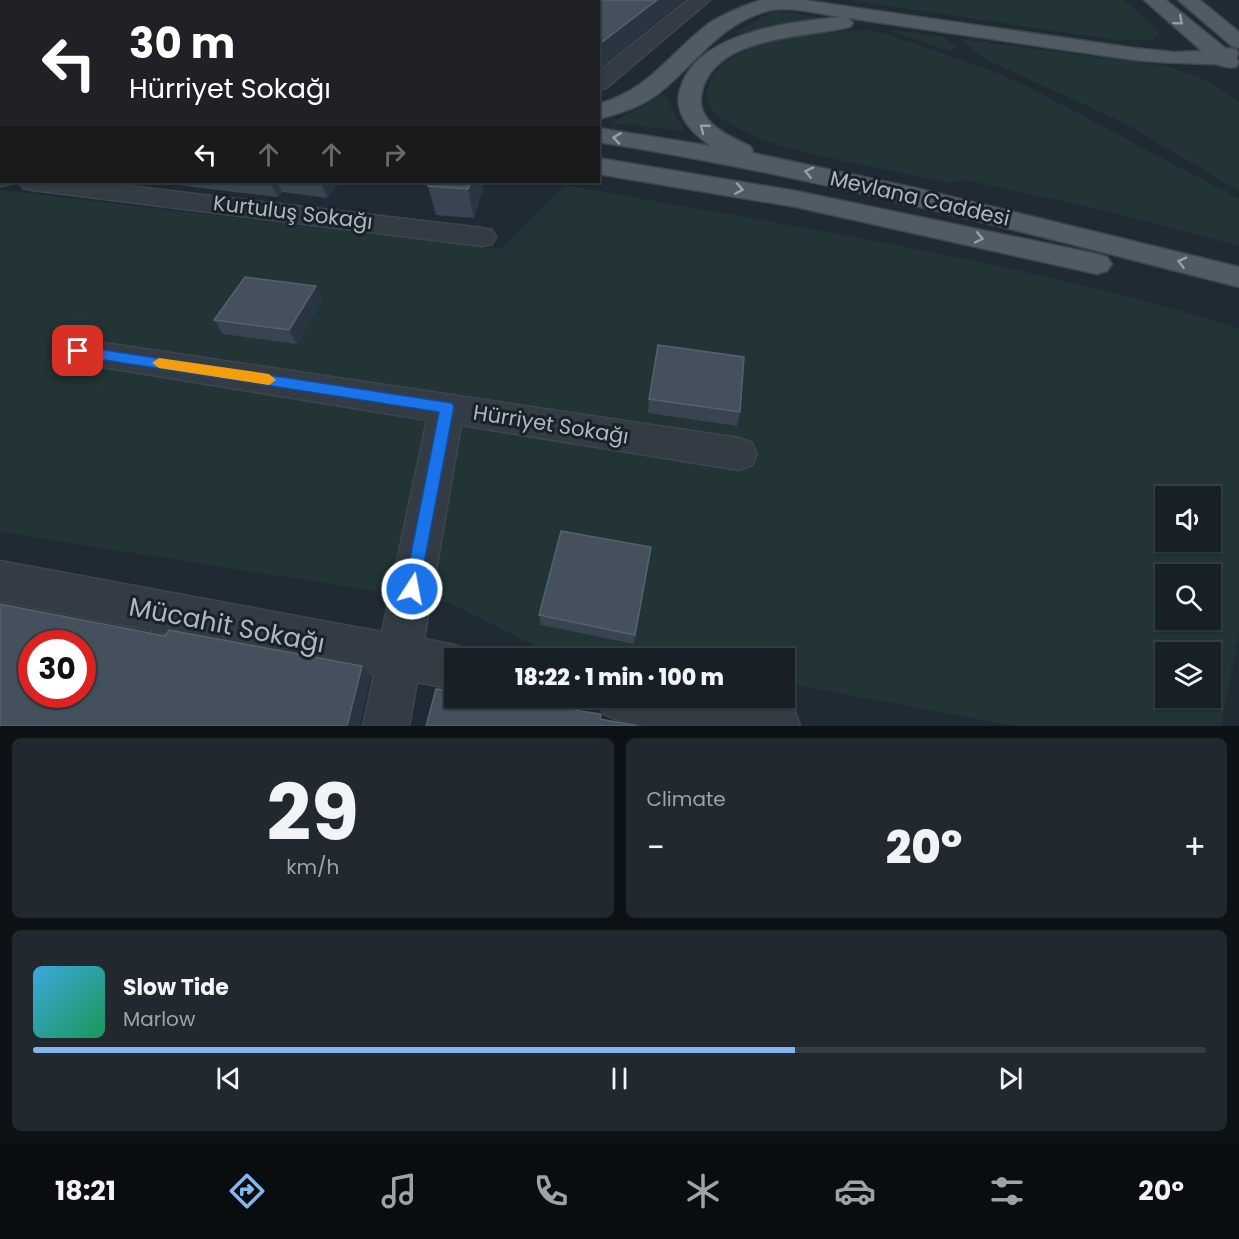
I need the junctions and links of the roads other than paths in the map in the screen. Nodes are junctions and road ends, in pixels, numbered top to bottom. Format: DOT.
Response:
graph roads {
  1 [pos="700,0"];
  2 [pos="713,0"];
  3 [pos="1154,0"];
  4 [pos="1188,0"];
  5 [pos="904,21"];
  6 [pos="714,28"];
  7 [pos="1204,43"];
  8 [pos="1093,46"];
  9 [pos="1232,57"];
  10 [pos="600,81"];
  11 [pos="600,111"];
  12 [pos="600,135"];
  13 [pos="774,164"];
  14 [pos="600,166"];
  15 [pos="40,183"];
  16 [pos="482,237"];
  17 [pos="1239,277"];
  18 [pos="1239,300"];
  19 [pos="78,351"];
  20 [pos="447,407"];
  21 [pos="739,454"];
  22 [pos="0,581"];
  23 [pos="399,657"];
  24 [pos="444,665"];
  25 [pos="676,708"];
  26 [pos="386,726"];
  27 [pos="777,726"];
  1 -- 10 [label="street"];
  2 -- 6 [label="main road"];
  3 -- 7 [label="main road, one-way"];
  4 -- 9 [label="main road"];
  5 -- 6 [label="main road"];
  5 -- 8 [label="main road"];
  13 -- 5 [label="main road, one-way"];
  6 -- 11 [label="main road"];
  7 -- 8 [label="main road"];
  7 -- 9 [label="main road"];
  8 -- 9 [label="main road"];
  13 -- 12 [label="main road, Mevlana Caddesi, one-way"];
  17 -- 13 [label="main road, Mevlana Caddesi, one-way"];
  14 -- 18 [label="main road, Mevlana Caddesi, one-way"];
  15 -- 16 [label="street, Kurtuluş Sokağı"];
  19 -- 20 [label="street, Hürriyet Sokağı"];
  20 -- 21 [label="street, Hürriyet Sokağı"];
  20 -- 23 [label="street"];
  22 -- 23 [label="street, Mücahit Sokağı"];
  23 -- 24 [label="street, Mücahit Sokağı"];
  23 -- 26 [label="street"];
  25 -- 27 [label="street"];
}
